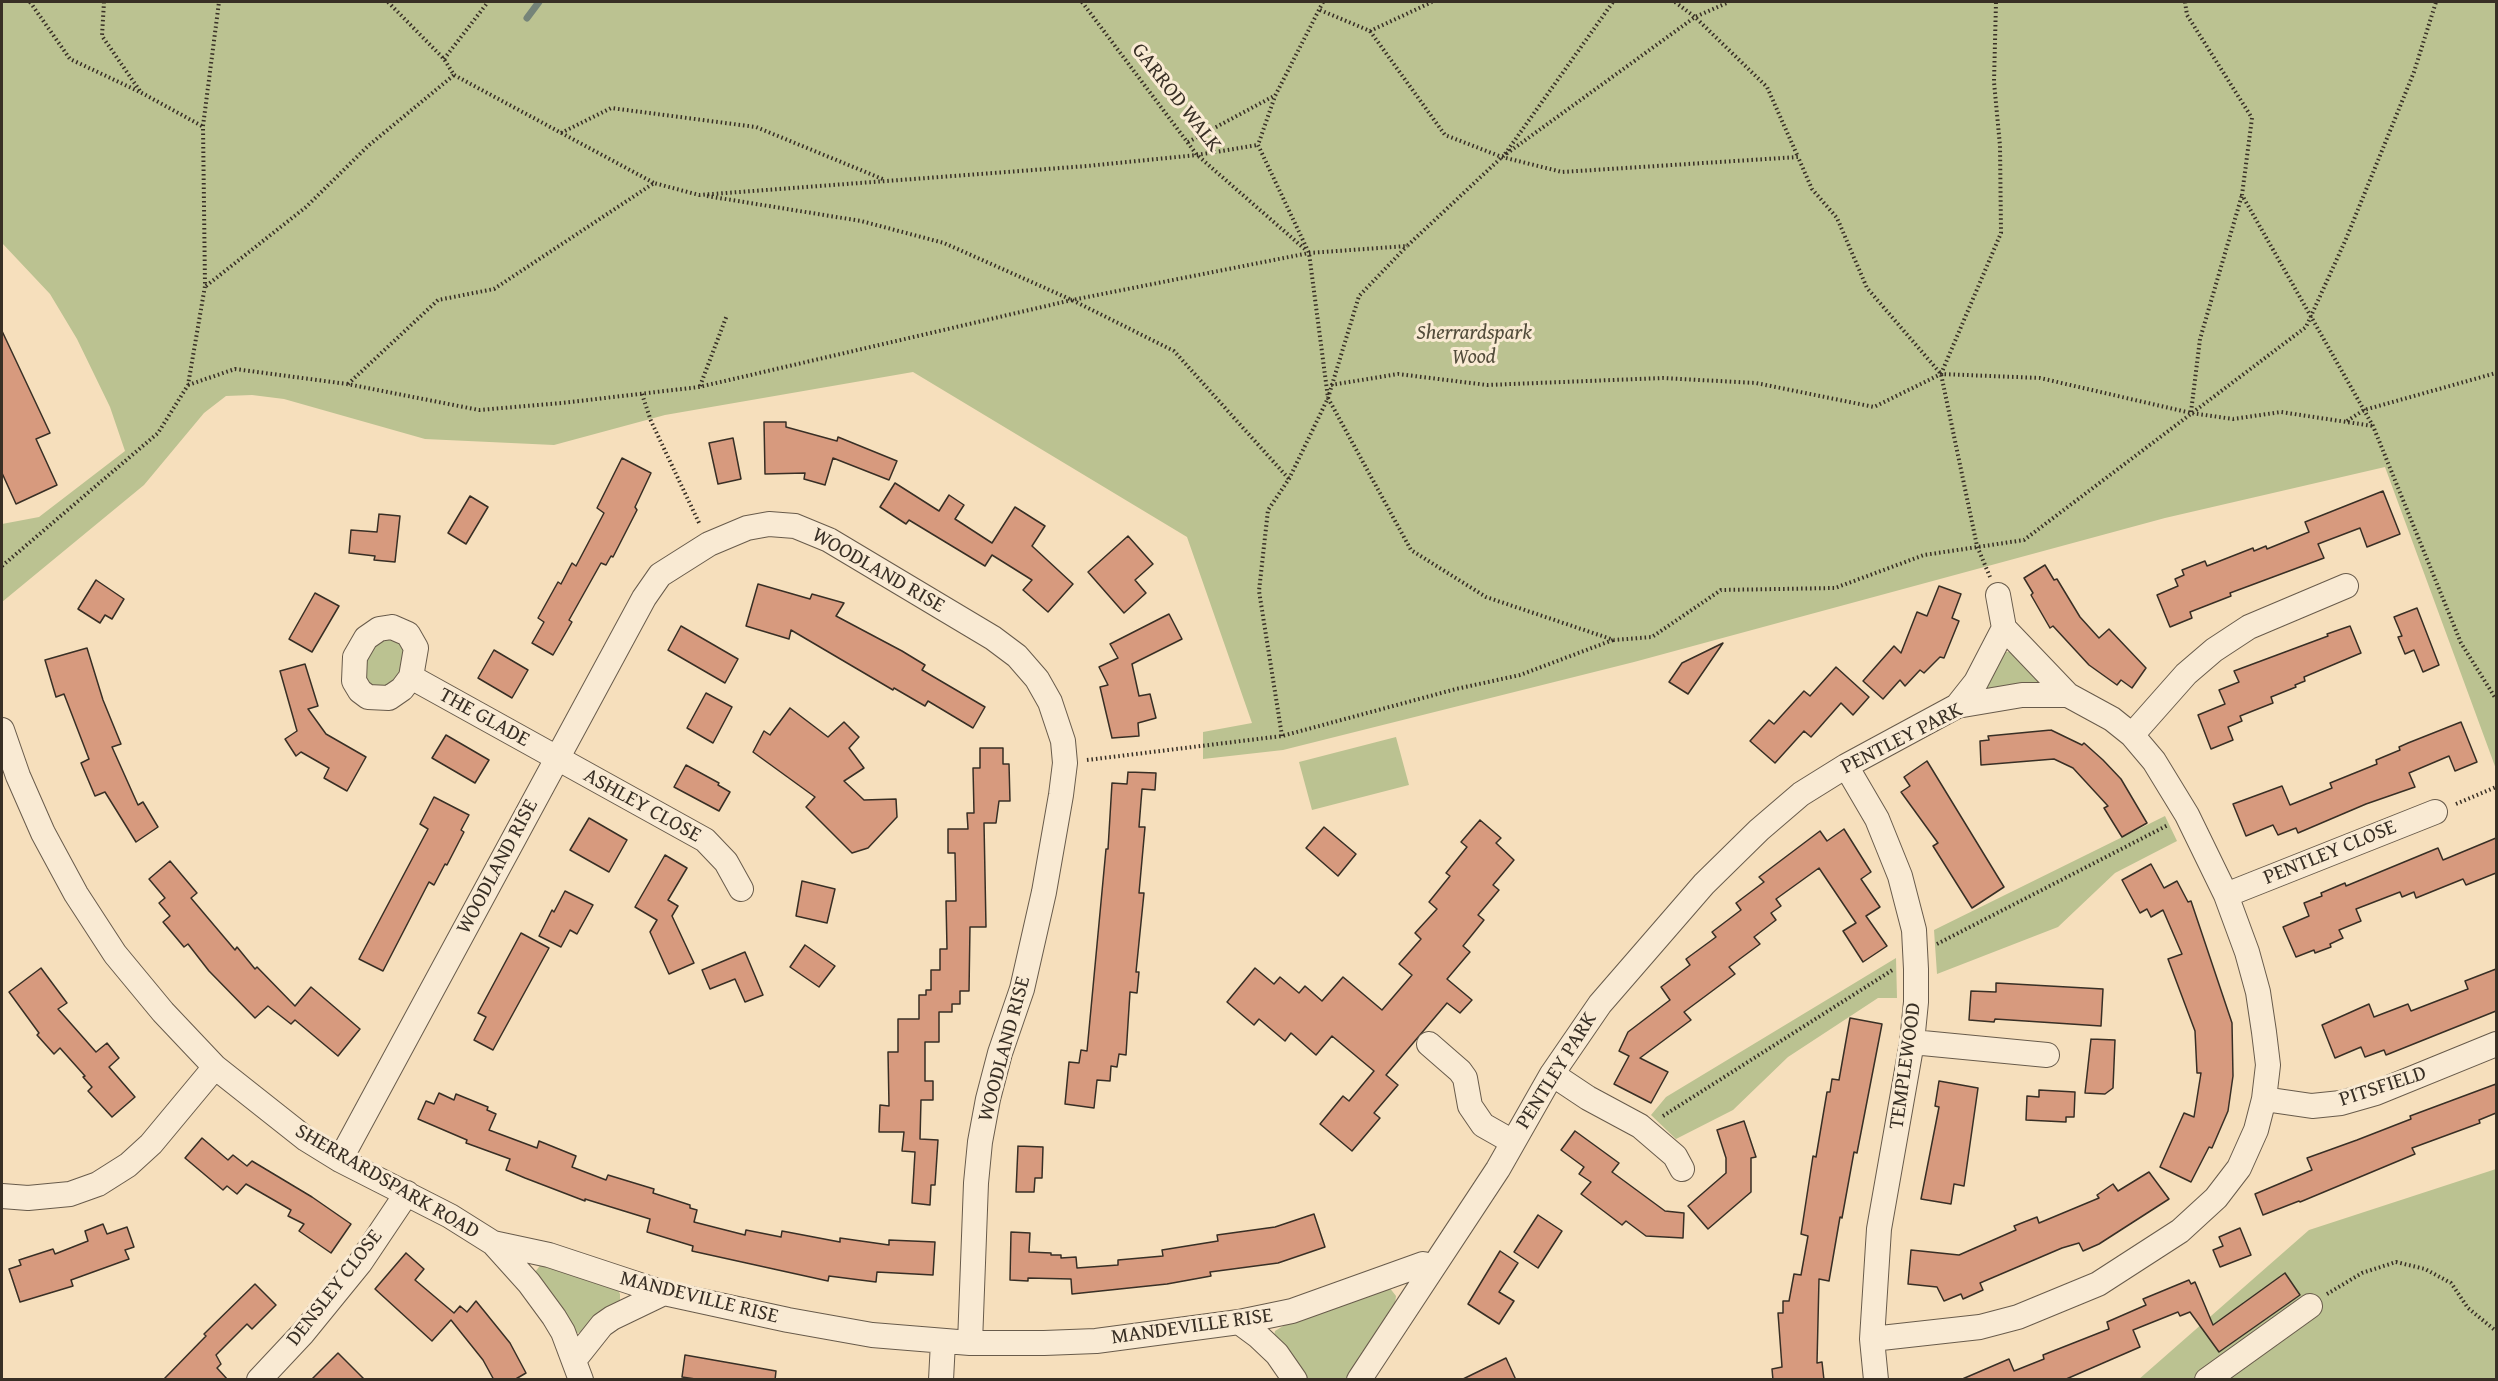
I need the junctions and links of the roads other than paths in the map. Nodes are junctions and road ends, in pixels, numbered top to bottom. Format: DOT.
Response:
graph roads {
  1 [pos="2346,586"];
  2 [pos="1998,595"];
  3 [pos="2004,628"];
  4 [pos="411,677"];
  5 [pos="2068,695"];
  6 [pos="1957,706"];
  7 [pos="2,730"];
  8 [pos="2132,735"];
  9 [pos="556,759"];
  10 [pos="1846,766"];
  11 [pos="2435,812"];
  12 [pos="741,890"];
  13 [pos="2226,895"];
  14 [pos="1912,1042"];
  15 [pos="1429,1044"];
  16 [pos="2496,1044"];
  17 [pos="2047,1055"];
  18 [pos="215,1067"];
  19 [pos="1552,1074"];
  20 [pos="2264,1099"];
  21 [pos="1513,1142"];
  22 [pos="340,1160"];
  23 [pos="1682,1169"];
  24 [pos="407,1193"];
  25 [pos="2,1196"];
  26 [pos="493,1243"];
  27 [pos="1433,1267"];
  28 [pos="664,1293"];
  29 [pos="2310,1306"];
  30 [pos="1239,1322"];
  31 [pos="1872,1339"];
  32 [pos="943,1342"];
  33 [pos="970,1343"];
  34 [pos="578,1369"];
  35 [pos="1368,1377"];
  36 [pos="259,1380"];
  37 [pos="941,1380"];
  38 [pos="1295,1380"];
  39 [pos="1876,1380"];
  40 [pos="2207,1380"];
  1 -- 8 [label="street"];
  2 -- 3 [label="street"];
  3 -- 5 [label="street"];
  3 -- 6 [label="street"];
  4 -- 9 [label="street, THE GLADE"];
  5 -- 6 [label="street, PENTLEY PARK"];
  5 -- 8 [label="street, PENTLEY PARK"];
  6 -- 10 [label="street, PENTLEY PARK"];
  7 -- 18 [label="street, SHERRARDSPARK ROAD"];
  8 -- 13 [label="street, PENTLEY PARK"];
  9 -- 12 [label="street, ASHLEY CLOSE"];
  9 -- 22 [label="street, WOODLAND RISE"];
  9 -- 33 [label="street, WOODLAND RISE"];
  10 -- 14 [label="street, TEMPLEWOOD"];
  10 -- 19 [label="street, PENTLEY PARK"];
  11 -- 13 [label="street, PENTLEY CLOSE"];
  13 -- 20 [label="street, PENTLEY PARK"];
  14 -- 17 [label="street"];
  14 -- 31 [label="street, TEMPLEWOOD"];
  15 -- 21 [label="street"];
  16 -- 20 [label="street, PITSFIELD"];
  18 -- 22 [label="street, SHERRARDSPARK ROAD"];
  18 -- 25 [label="street"];
  19 -- 21 [label="street, PENTLEY PARK"];
  19 -- 23 [label="street"];
  20 -- 31 [label="street, PENTLEY PARK"];
  21 -- 27 [label="street, PENTLEY PARK"];
  22 -- 24 [label="street, SHERRARDSPARK ROAD"];
  24 -- 26 [label="street, SHERRARDSPARK ROAD"];
  24 -- 36 [label="street, DENSLEY CLOSE"];
  26 -- 28 [label="street, MANDEVILLE RISE"];
  26 -- 34 [label="street, SHERRARDSPARK ROAD"];
  27 -- 30 [label="street, MANDEVILLE RISE"];
  27 -- 35 [label="street, PENTLEY PARK"];
  28 -- 32 [label="street, MANDEVILLE RISE"];
  28 -- 34 [label="street"];
  29 -- 40 [label="street"];
  30 -- 33 [label="street, MANDEVILLE RISE"];
  30 -- 38 [label="street"];
  31 -- 39 [label="street, TEMPLEWOOD"];
  32 -- 33 [label="street, MANDEVILLE RISE"];
  32 -- 37 [label="street"];
}
